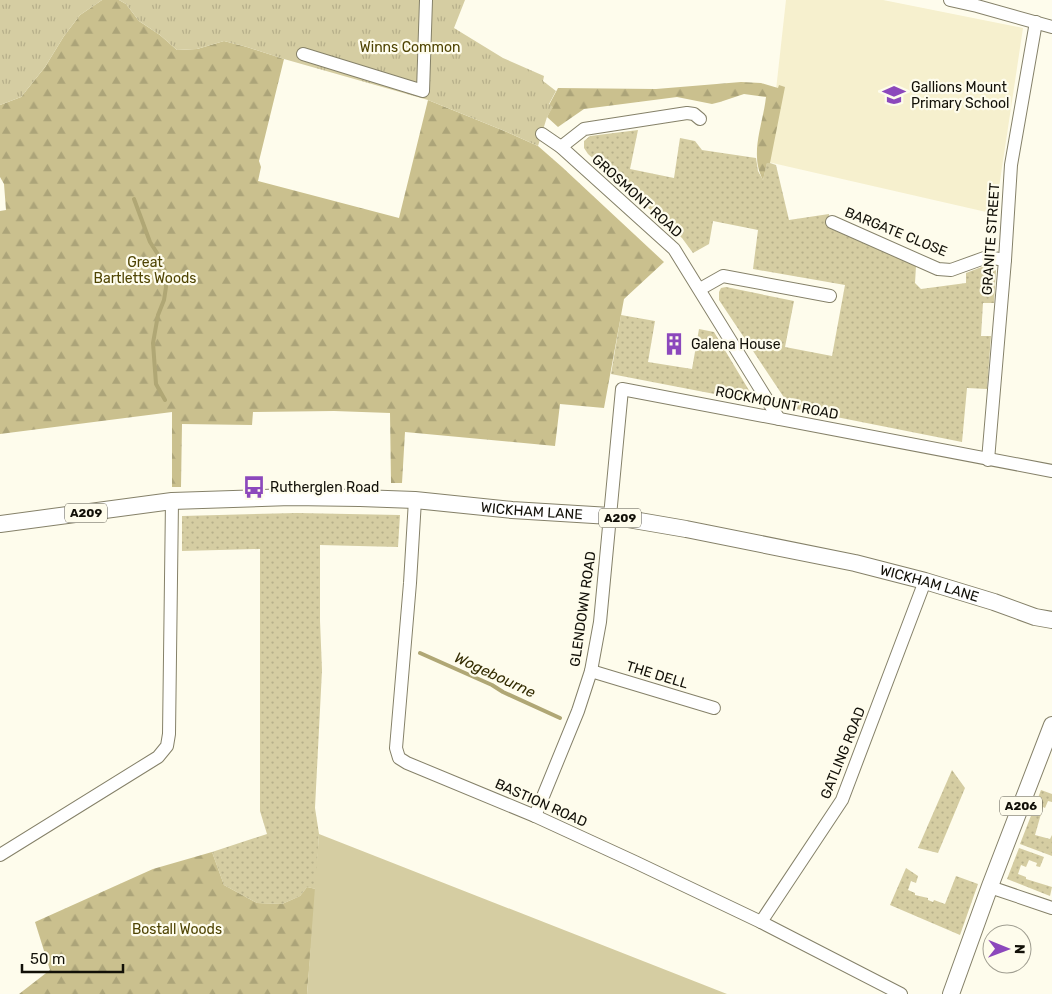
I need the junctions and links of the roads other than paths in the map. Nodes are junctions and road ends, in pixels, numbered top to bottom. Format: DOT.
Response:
graph roads {
  1 [pos="426,0"];
  2 [pos="950,0"];
  3 [pos="1036,22"];
  4 [pos="1052,27"];
  5 [pos="303,54"];
  6 [pos="700,120"];
  7 [pos="542,134"];
  8 [pos="561,147"];
  9 [pos="832,222"];
  10 [pos="1005,260"];
  11 [pos="700,290"];
  12 [pos="830,296"];
  13 [pos="779,419"];
  14 [pos="988,460"];
  15 [pos="1052,472"];
  16 [pos="415,500"];
  17 [pos="172,501"];
  18 [pos="610,516"];
  19 [pos="0,524"];
  20 [pos="926,581"];
  21 [pos="1052,620"];
  22 [pos="591,671"];
  23 [pos="714,708"];
  24 [pos="1052,725"];
  25 [pos="534,816"];
  26 [pos="0,855"];
  27 [pos="990,887"];
  28 [pos="1052,908"];
  29 [pos="761,922"];
  30 [pos="900,994"];
  31 [pos="951,994"];
  1 -- 5 [label="street"];
  2 -- 3 [label="street"];
  3 -- 4 [label="street"];
  3 -- 10 [label="street, GRANITE STREET"];
  6 -- 8 [label="street"];
  7 -- 8 [label="street, GROSMONT ROAD"];
  8 -- 11 [label="street, GROSMONT ROAD"];
  9 -- 10 [label="street, BARGATE CLOSE"];
  10 -- 14 [label="street, GRANITE STREET"];
  11 -- 12 [label="street"];
  11 -- 13 [label="street, GROSMONT ROAD"];
  13 -- 14 [label="street, ROCKMOUNT ROAD"];
  13 -- 18 [label="street, ROCKMOUNT ROAD"];
  14 -- 15 [label="street, ROCKMOUNT ROAD"];
  16 -- 17 [label="main road, WICKHAM LANE / A209"];
  16 -- 18 [label="main road, WICKHAM LANE / A209"];
  16 -- 25 [label="street, BASTION ROAD"];
  17 -- 19 [label="main road, WICKHAM LANE / A209"];
  17 -- 26 [label="street"];
  18 -- 20 [label="main road, WICKHAM LANE / A209"];
  18 -- 22 [label="street, GLENDOWN ROAD"];
  20 -- 21 [label="main road, WICKHAM LANE / A209"];
  20 -- 29 [label="street, GATLING ROAD"];
  22 -- 23 [label="street, THE DELL"];
  22 -- 25 [label="street, GLENDOWN ROAD"];
  24 -- 27 [label="main road, A206"];
  25 -- 29 [label="street, BASTION ROAD"];
  27 -- 28 [label="street"];
  27 -- 31 [label="main road, A206"];
  29 -- 30 [label="street, BASTION ROAD"];
}
